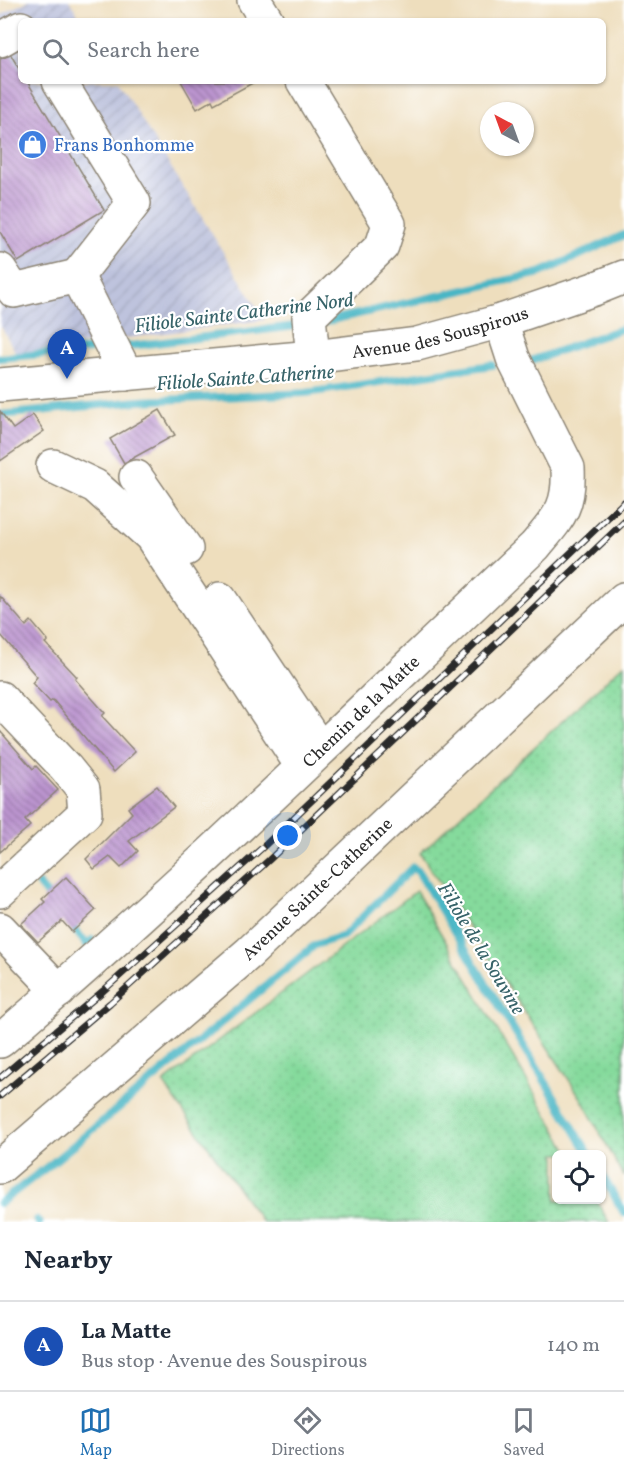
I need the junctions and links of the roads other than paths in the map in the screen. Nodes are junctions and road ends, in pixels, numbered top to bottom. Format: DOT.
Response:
graph roads {
  1 [pos="254,0"];
  2 [pos="265,18"];
  3 [pos="18,30"];
  4 [pos="0,40"];
  5 [pos="61,84"];
  6 [pos="305,84"];
  7 [pos="0,270"];
  8 [pos="77,276"];
  9 [pos="624,277"];
  10 [pos="501,321"];
  11 [pos="313,357"];
  12 [pos="126,374"];
  13 [pos="0,385"];
  14 [pos="53,466"];
  15 [pos="136,477"];
  16 [pos="624,599"];
  17 [pos="0,698"];
  18 [pos="311,757"];
  19 [pos="0,891"];
  20 [pos="0,929"];
  21 [pos="59,991"];
  22 [pos="0,1041"];
  23 [pos="0,1167"];
  1 -- 2 [label="main road"];
  3 -- 4 [label="main road"];
  5 -- 8 [label="main road"];
  6 -- 11 [label="main road"];
  7 -- 8 [label="main road"];
  8 -- 12 [label="main road"];
  9 -- 10 [label="main road, Avenue des Souspirous"];
  10 -- 11 [label="main road, Avenue des Souspirous"];
  10 -- 18 [label="main road, Chemin de la Matte"];
  11 -- 12 [label="main road, Avenue des Souspirous"];
  12 -- 13 [label="main road, Avenue des Souspirous"];
  14 -- 18 [label="main road"];
  15 -- 18 [label="main road"];
  16 -- 23 [label="main road, Avenue Sainte-Catherine"];
  17 -- 19 [label="main road"];
  18 -- 21 [label="main road, Chemin de la Matte"];
  20 -- 21 [label="main road"];
  21 -- 22 [label="main road, Chemin de la Matte"];
}
